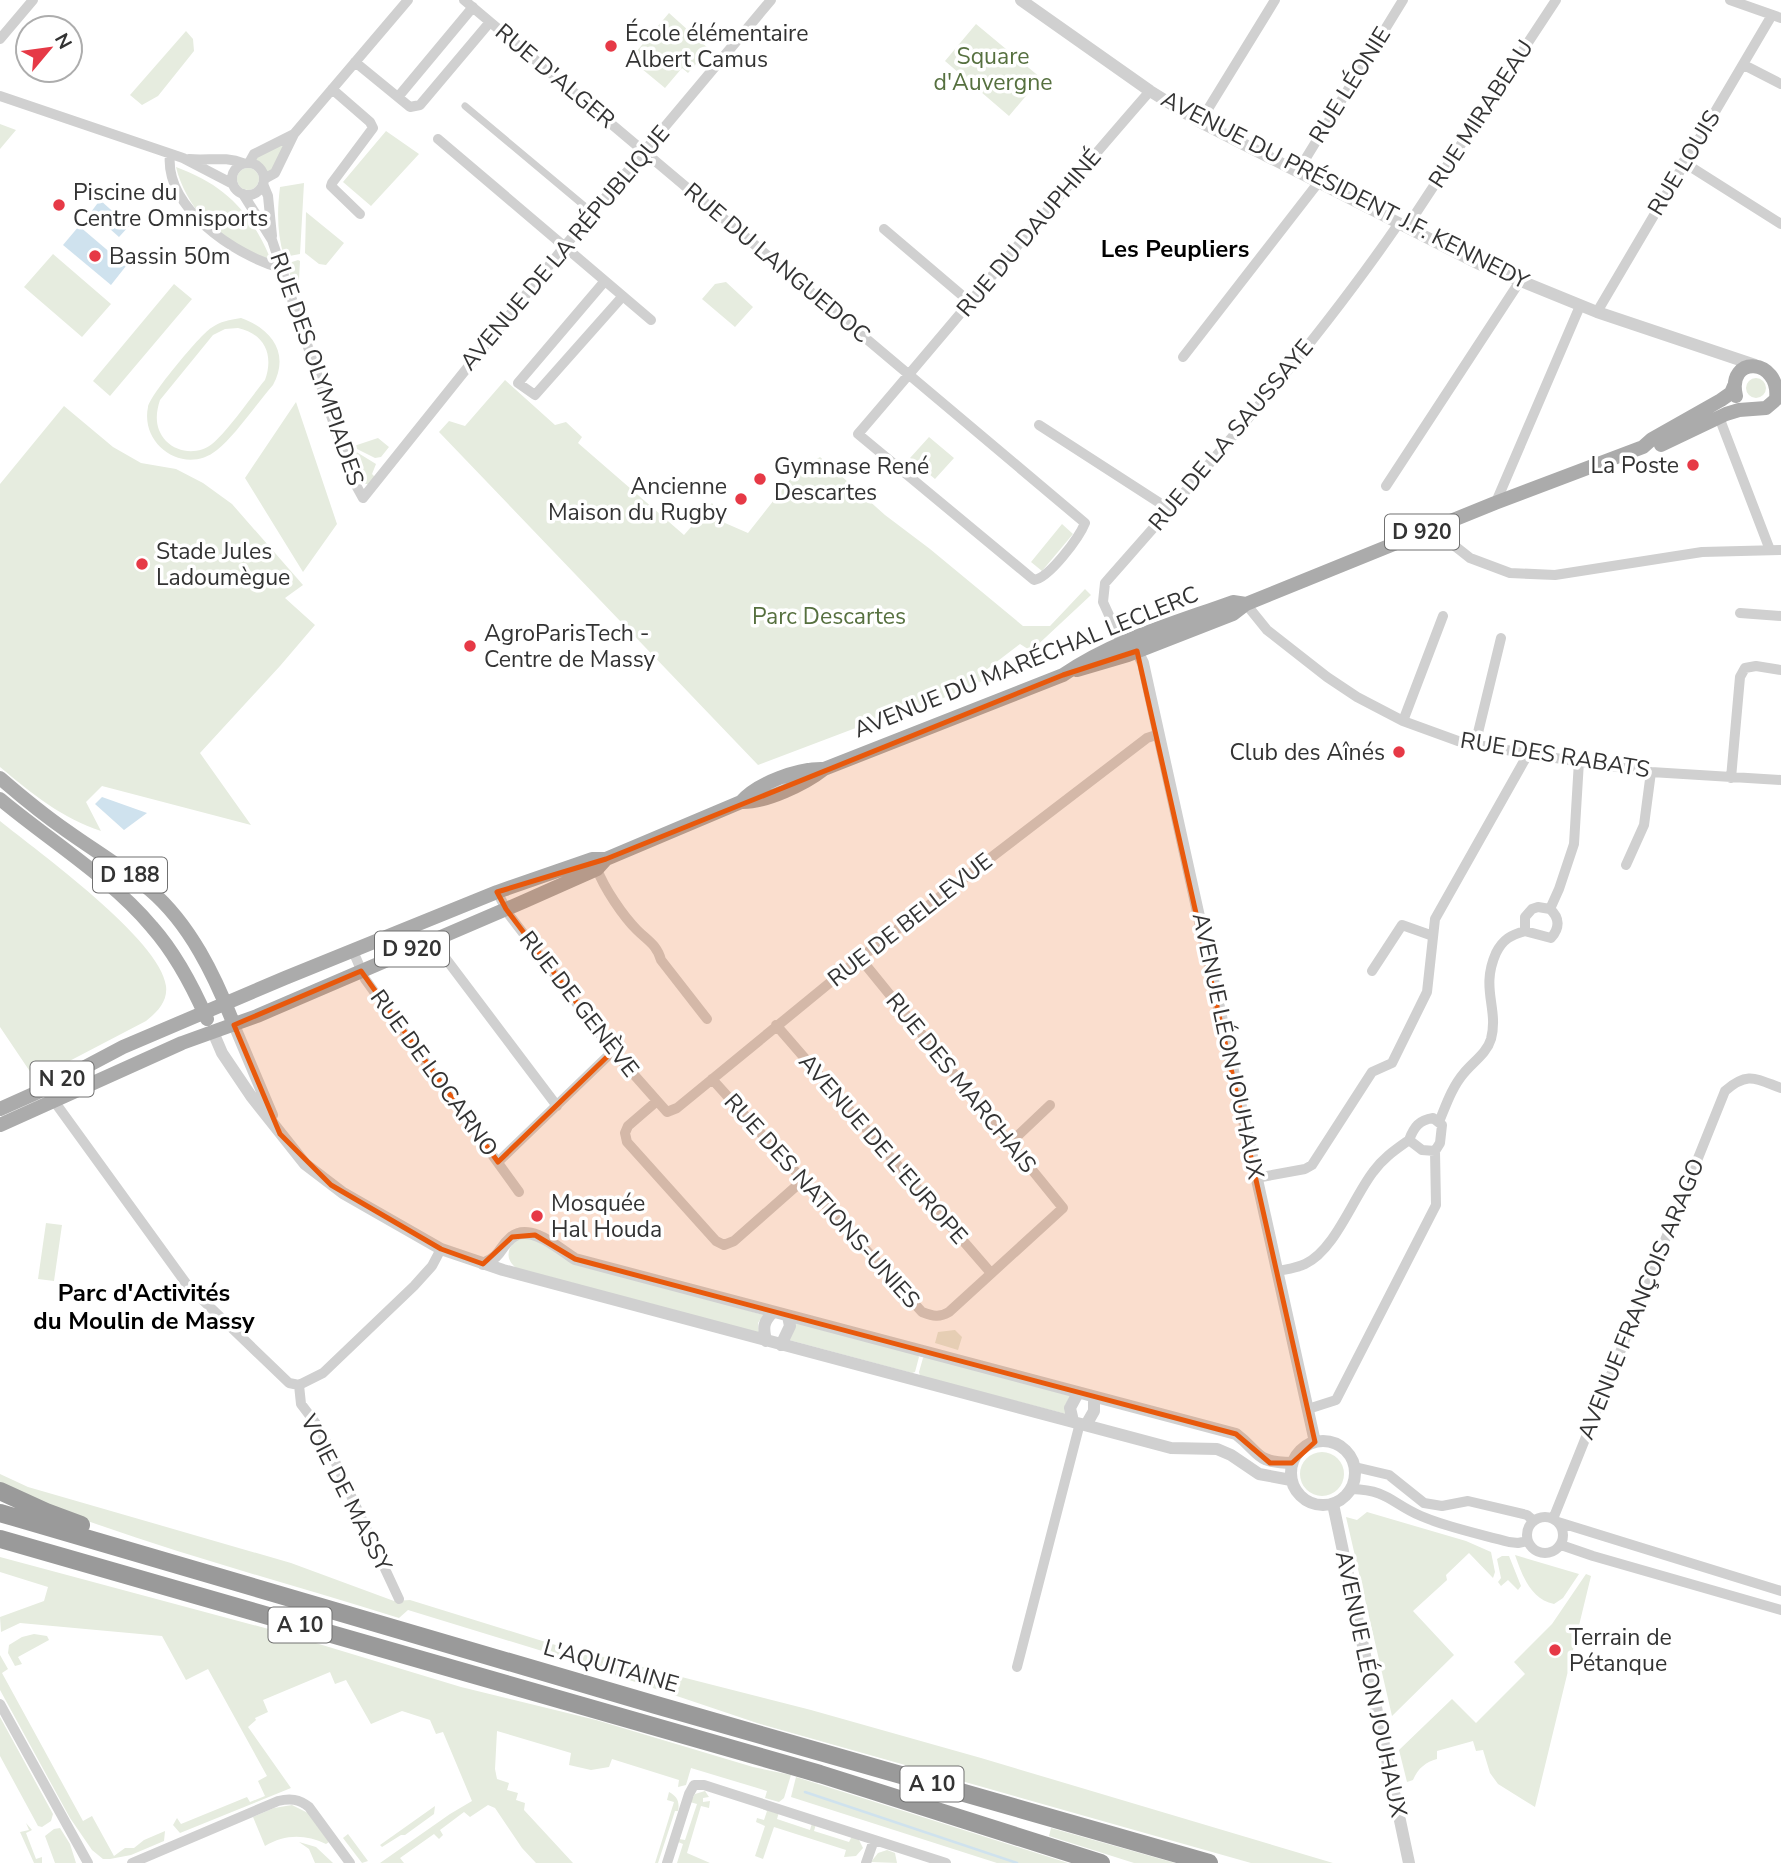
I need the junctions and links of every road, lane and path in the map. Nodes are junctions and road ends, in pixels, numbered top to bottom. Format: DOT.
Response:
graph roads {
  1 [pos="33,0"];
  2 [pos="408,0"];
  3 [pos="771,0"];
  4 [pos="1021,0"];
  5 [pos="1275,0"];
  6 [pos="1403,0"];
  7 [pos="1556,0"];
  8 [pos="1730,0"];
  9 [pos="1765,0"];
  10 [pos="469,3"];
  11 [pos="1759,10"];
  12 [pos="1776,17"];
  13 [pos="491,22"];
  14 [pos="0,39"];
  15 [pos="355,62"];
  16 [pos="1744,65"];
  17 [pos="1781,85"];
  18 [pos="332,89"];
  19 [pos="1150,91"];
  20 [pos="0,96"];
  21 [pos="398,97"];
  22 [pos="465,106"];
  23 [pos="1200,121"];
  24 [pos="294,134"];
  25 [pos="438,139"];
  26 [pos="646,152"];
  27 [pos="170,154"];
  28 [pos="183,158"];
  29 [pos="1684,162"];
  30 [pos="246,163"];
  31 [pos="1298,171"];
  32 [pos="263,181"];
  33 [pos="1318,183"];
  34 [pos="233,184"];
  35 [pos="243,194"];
  36 [pos="360,214"];
  37 [pos="594,214"];
  38 [pos="1402,224"];
  39 [pos="1781,224"];
  40 [pos="884,229"];
  41 [pos="272,240"];
  42 [pos="564,247"];
  43 [pos="281,268"];
  44 [pos="1520,281"];
  45 [pos="604,282"];
  46 [pos="622,297"];
  47 [pos="971,303"];
  48 [pos="1580,306"];
  49 [pos="1597,312"];
  50 [pos="651,320"];
  51 [pos="1688,344"];
  52 [pos="1183,357"];
  53 [pos="1755,365"];
  54 [pos="1777,373"];
  55 [pos="909,375"];
  56 [pos="1735,383"];
  57 [pos="1779,397"];
  58 [pos="1752,410"];
  59 [pos="1719,418"];
  60 [pos="1039,425"];
  61 [pos="1643,447"];
  62 [pos="1386,486"];
  63 [pos="363,498"];
  64 [pos="1495,503"];
  65 [pos="1169,509"];
  66 [pos="1432,528"];
  67 [pos="1776,550"];
  68 [pos="1034,580"];
  69 [pos="1246,604"];
  70 [pos="1781,607"];
  71 [pos="1740,613"];
  72 [pos="1443,616"];
  73 [pos="1781,616"];
  74 [pos="1501,638"];
  75 [pos="1130,647"];
  76 [pos="1781,670"];
  77 [pos="1403,721"];
  78 [pos="1159,734"];
  79 [pos="1475,745"];
  80 [pos="1528,754"];
  81 [pos="1579,761"];
  82 [pos="1651,772"];
  83 [pos="0,778"];
  84 [pos="1731,778"];
  85 [pos="1781,780"];
  86 [pos="0,799"];
  87 [pos="601,864"];
  88 [pos="1626,865"];
  89 [pos="496,892"];
  90 [pos="506,909"];
  91 [pos="1550,909"];
  92 [pos="1525,931"];
  93 [pos="1433,936"];
  94 [pos="434,939"];
  95 [pos="353,951"];
  96 [pos="860,958"];
  97 [pos="361,971"];
  98 [pos="1372,971"];
  99 [pos="225,1003"];
  100 [pos="204,1012"];
  101 [pos="707,1019"];
  102 [pos="234,1025"];
  103 [pos="776,1025"];
  104 [pos="213,1032"];
  105 [pos="613,1051"];
  106 [pos="712,1079"];
  107 [pos="1781,1088"];
  108 [pos="54,1101"];
  109 [pos="657,1101"];
  110 [pos="1050,1105"];
  111 [pos="557,1106"];
  112 [pos="0,1109"];
  113 [pos="667,1112"];
  114 [pos="1439,1122"];
  115 [pos="0,1125"];
  116 [pos="280,1134"];
  117 [pos="1409,1140"];
  118 [pos="1010,1143"];
  119 [pos="1435,1151"];
  120 [pos="498,1162"];
  121 [pos="1256,1178"];
  122 [pos="802,1181"];
  123 [pos="519,1192"];
  124 [pos="1063,1208"];
  125 [pos="503,1249"];
  126 [pos="441,1250"];
  127 [pos="483,1264"];
  128 [pos="503,1270"];
  129 [pos="1278,1271"];
  130 [pos="991,1273"];
  131 [pos="518,1274"];
  132 [pos="773,1312"];
  133 [pos="788,1316"];
  134 [pos="766,1341"];
  135 [pos="780,1345"];
  136 [pos="299,1385"];
  137 [pos="1078,1393"];
  138 [pos="1094,1398"];
  139 [pos="1308,1409"];
  140 [pos="1080,1423"];
  141 [pos="1315,1442"];
  142 [pos="1292,1463"];
  143 [pos="1355,1467"];
  144 [pos="1292,1480"];
  145 [pos="1352,1489"];
  146 [pos="0,1491"];
  147 [pos="1333,1504"];
  148 [pos="0,1513"];
  149 [pos="1555,1520"];
  150 [pos="1534,1521"];
  151 [pos="0,1539"];
  152 [pos="1528,1541"];
  153 [pos="1561,1545"];
  154 [pos="130,1550"];
  155 [pos="1781,1591"];
  156 [pos="399,1599"];
  157 [pos="1781,1611"];
  158 [pos="1017,1667"];
  159 [pos="0,1704"];
  160 [pos="874,1840"];
  161 [pos="88,1863"];
  162 [pos="132,1863"];
  163 [pos="350,1863"];
  164 [pos="667,1863"];
  165 [pos="866,1863"];
  166 [pos="946,1863"];
  167 [pos="1101,1863"];
  168 [pos="1209,1863"];
  169 [pos="1409,1863"];
  1 -- 14 [label="street"];
  2 -- 15 [label="street"];
  3 -- 26 [label="street, AVENUE DE LA RÉPUBLIQUE"];
  4 -- 19 [label="street, AVENUE DU PRÉSIDENT J.F. KENNEDY"];
  5 -- 23 [label="street"];
  6 -- 31 [label="street, RUE LÉONIE"];
  7 -- 38 [label="street, RUE MIRABEAU"];
  8 -- 11 [label="street"];
  9 -- 11 [label="street"];
  10 -- 13 [label="street, RUE D'ALGER"];
  10 -- 21 [label="street"];
  11 -- 12 [label="street"];
  12 -- 16 [label="street, RUE LOUIS"];
  13 -- 21 [label="street"];
  13 -- 26 [label="street, RUE D'ALGER"];
  15 -- 18 [label="street"];
  15 -- 21 [label="street"];
  16 -- 17 [label="street"];
  16 -- 29 [label="street, RUE LOUIS"];
  18 -- 24 [label="street"];
  18 -- 36 [label="street"];
  19 -- 23 [label="street, AVENUE DU PRÉSIDENT J.F. KENNEDY"];
  19 -- 47 [label="street, RUE DU DAUPHINÉ"];
  20 -- 27 [label="street"];
  22 -- 37 [label="street"];
  23 -- 31 [label="street, AVENUE DU PRÉSIDENT J.F. KENNEDY"];
  24 -- 30 [label="street"];
  24 -- 32 [label="street"];
  25 -- 42 [label="street"];
  26 -- 37 [label="street, AVENUE DE LA RÉPUBLIQUE"];
  26 -- 55 [label="street, RUE DU LANGUEDOC"];
  27 -- 28 [label="street"];
  27 -- 43 [label="street"];
  28 -- 30 [label="street"];
  28 -- 34 [label="street"];
  29 -- 39 [label="street"];
  29 -- 49 [label="street, RUE LOUIS"];
  30 -- 32 [label="street"];
  30 -- 34 [label="street"];
  31 -- 33 [label="street, AVENUE DU PRÉSIDENT J.F. KENNEDY"];
  32 -- 35 [label="street"];
  32 -- 41 [label="street, RUE DES OLYMPIADES"];
  33 -- 38 [label="street, AVENUE DU PRÉSIDENT J.F. KENNEDY"];
  33 -- 52 [label="street"];
  34 -- 35 [label="street"];
  35 -- 41 [label="street, RUE DES OLYMPIADES"];
  37 -- 42 [label="street, AVENUE DE LA RÉPUBLIQUE"];
  38 -- 44 [label="street, AVENUE DU PRÉSIDENT J.F. KENNEDY"];
  38 -- 65 [label="street, RUE DE LA SAUSSAYE"];
  40 -- 47 [label="street"];
  41 -- 43 [label="street, RUE DES OLYMPIADES"];
  42 -- 45 [label="street"];
  42 -- 63 [label="street, AVENUE DE LA RÉPUBLIQUE"];
  43 -- 63 [label="street, RUE DES OLYMPIADES"];
  44 -- 48 [label="street, AVENUE DU PRÉSIDENT J.F. KENNEDY"];
  44 -- 62 [label="street"];
  45 -- 46 [label="street"];
  45 -- 46 [label="street"];
  46 -- 50 [label="street"];
  47 -- 55 [label="street, RUE DU DAUPHINÉ"];
  48 -- 49 [label="street, AVENUE DU PRÉSIDENT J.F. KENNEDY"];
  48 -- 64 [label="street"];
  49 -- 51 [label="street, AVENUE DU PRÉSIDENT J.F. KENNEDY"];
  51 -- 53 [label="street, AVENUE DU PRÉSIDENT J.F. KENNEDY"];
  51 -- 56 [label="street, AVENUE DU PRÉSIDENT J.F. KENNEDY"];
  53 -- 54 [label="main road"];
  53 -- 56 [label="main road"];
  54 -- 57 [label="main road"];
  55 -- 68 [label="street, RUE DU DAUPHINÉ"];
  55 -- 68 [label="street, RUE DU LANGUEDOC"];
  56 -- 58 [label="main road"];
  56 -- 61 [label="main road, D 920"];
  57 -- 58 [label="main road"];
  58 -- 59 [label="main road, D 920"];
  59 -- 61 [label="main road, D 920"];
  59 -- 67 [label="street"];
  60 -- 65 [label="street"];
  61 -- 64 [label="main road, D 920"];
  64 -- 66 [label="main road, D 920"];
  65 -- 75 [label="street, RUE DE LA SAUSSAYE"];
  66 -- 67 [label="street"];
  66 -- 69 [label="main road, D 920"];
  69 -- 75 [label="main road, D 920"];
  69 -- 75 [label="main road, AVENUE DU MARÉCHAL LECLERC / D 920"];
  69 -- 77 [label="street, RUE DES RABATS"];
  70 -- 73 [label="street"];
  71 -- 73 [label="street"];
  72 -- 77 [label="street"];
  74 -- 79 [label="street"];
  75 -- 78 [label="street, AVENUE LÉON JOUHAUX"];
  75 -- 87 [label="main road, AVENUE DU MARÉCHAL LECLERC / D 920"];
  76 -- 84 [label="street"];
  77 -- 79 [label="street, RUE DES RABATS"];
  78 -- 96 [label="street, RUE DE BELLEVUE"];
  78 -- 121 [label="street, AVENUE LÉON JOUHAUX"];
  79 -- 80 [label="street, RUE DES RABATS"];
  80 -- 81 [label="street, RUE DES RABATS"];
  80 -- 93 [label="street"];
  81 -- 82 [label="street, RUE DES RABATS"];
  81 -- 91 [label="street"];
  82 -- 84 [label="street, RUE DES RABATS"];
  82 -- 88 [label="street"];
  83 -- 99 [label="main road, D 188"];
  84 -- 85 [label="street, RUE DES RABATS"];
  86 -- 100 [label="main road, D 188"];
  87 -- 89 [label="main road, AVENUE DU MARÉCHAL LECLERC / D 920"];
  87 -- 90 [label="main road, AVENUE DU MARÉCHAL LECLERC / D 920"];
  87 -- 101 [label="street"];
  89 -- 90 [label="street, RUE DE GENÈVE"];
  89 -- 95 [label="main road, AVENUE DU MARÉCHAL LECLERC / D 920"];
  90 -- 94 [label="main road, AVENUE DU MARÉCHAL LECLERC / D 920"];
  90 -- 105 [label="street, RUE DE GENÈVE"];
  91 -- 92 [label="street"];
  91 -- 92 [label="street"];
  92 -- 114 [label="street"];
  93 -- 98 [label="street"];
  93 -- 121 [label="street"];
  94 -- 97 [label="main road, AVENUE DU MARÉCHAL LECLERC / D 920"];
  94 -- 111 [label="street"];
  95 -- 97 [label="street, RUE DE LOCARNO"];
  95 -- 99 [label="main road, AVENUE DU MARÉCHAL LECLERC / D 920"];
  96 -- 103 [label="street, RUE DE BELLEVUE"];
  96 -- 118 [label="street, RUE DES MARCHAIS"];
  97 -- 102 [label="main road, AVENUE DU MARÉCHAL LECLERC / D 920"];
  97 -- 120 [label="street, RUE DE LOCARNO"];
  99 -- 100 [label="main road, AVENUE DU MARÉCHAL LECLERC / N 20"];
  99 -- 102 [label="main road, D 188"];
  100 -- 104 [label="main road, D 188"];
  100 -- 112 [label="main road, AVENUE DU MARÉCHAL LECLERC / N 20"];
  102 -- 104 [label="main road, AVENUE DU MARÉCHAL LECLERC / D 920"];
  102 -- 116 [label="street"];
  103 -- 106 [label="street, RUE DE BELLEVUE"];
  103 -- 130 [label="street, AVENUE DE L'EUROPE"];
  104 -- 108 [label="main road, AVENUE DU MARÉCHAL LECLERC / N 20"];
  104 -- 116 [label="street"];
  105 -- 109 [label="street, RUE DE GENÈVE"];
  105 -- 111 [label="street"];
  106 -- 113 [label="street, RUE DE BELLEVUE"];
  106 -- 122 [label="street, RUE DES NATIONS-UNIES"];
  107 -- 149 [label="street, AVENUE FRANÇOIS ARAGO"];
  108 -- 115 [label="main road, AVENUE DU MARÉCHAL LECLERC / N 20"];
  108 -- 136 [label="street"];
  109 -- 113 [label="street, RUE DE GENÈVE"];
  109 -- 122 [label="street"];
  110 -- 118 [label="street"];
  111 -- 120 [label="street"];
  114 -- 117 [label="street"];
  114 -- 119 [label="street"];
  116 -- 126 [label="street"];
  117 -- 119 [label="street"];
  117 -- 129 [label="street"];
  118 -- 124 [label="street, RUE DES MARCHAIS"];
  119 -- 139 [label="street"];
  120 -- 123 [label="street, RUE DE LOCARNO"];
  121 -- 129 [label="street, AVENUE LÉON JOUHAUX"];
  122 -- 130 [label="street, RUE DES NATIONS-UNIES"];
  124 -- 130 [label="street, RUE DES NATIONS-UNIES"];
  125 -- 127 [label="street"];
  125 -- 128 [label="street"];
  125 -- 131 [label="street"];
  125 -- 132 [label="street"];
  126 -- 127 [label="street"];
  126 -- 136 [label="street"];
  127 -- 128 [label="street"];
  128 -- 131 [label="street"];
  129 -- 139 [label="street, AVENUE LÉON JOUHAUX"];
  131 -- 134 [label="street"];
  132 -- 133 [label="street"];
  132 -- 134 [label="street"];
  133 -- 135 [label="street"];
  133 -- 137 [label="street"];
  134 -- 135 [label="street"];
  135 -- 140 [label="street"];
  136 -- 156 [label="street, VOIE DE MASSY"];
  137 -- 138 [label="street"];
  137 -- 140 [label="street"];
  138 -- 140 [label="street"];
  138 -- 142 [label="street"];
  139 -- 141 [label="street, AVENUE LÉON JOUHAUX"];
  140 -- 144 [label="street"];
  140 -- 158 [label="street"];
  141 -- 142 [label="street"];
  141 -- 143 [label="street"];
  142 -- 144 [label="street"];
  143 -- 145 [label="street"];
  143 -- 150 [label="street"];
  144 -- 147 [label="street"];
  145 -- 147 [label="street"];
  145 -- 152 [label="street"];
  146 -- 154 [label="highway"];
  147 -- 169 [label="street, AVENUE LÉON JOUHAUX"];
  148 -- 154 [label="highway, L'AQUITAINE / A 10"];
  149 -- 150 [label="street"];
  149 -- 153 [label="street"];
  149 -- 155 [label="street"];
  150 -- 152 [label="street"];
  151 -- 167 [label="highway, L'AQUITAINE / A 10"];
  152 -- 153 [label="street"];
  153 -- 157 [label="street"];
  154 -- 168 [label="highway, L'AQUITAINE / A 10"];
  159 -- 161 [label="street"];
  160 -- 164 [label="street"];
  160 -- 165 [label="street"];
  160 -- 166 [label="street"];
  162 -- 163 [label="street"];
}
